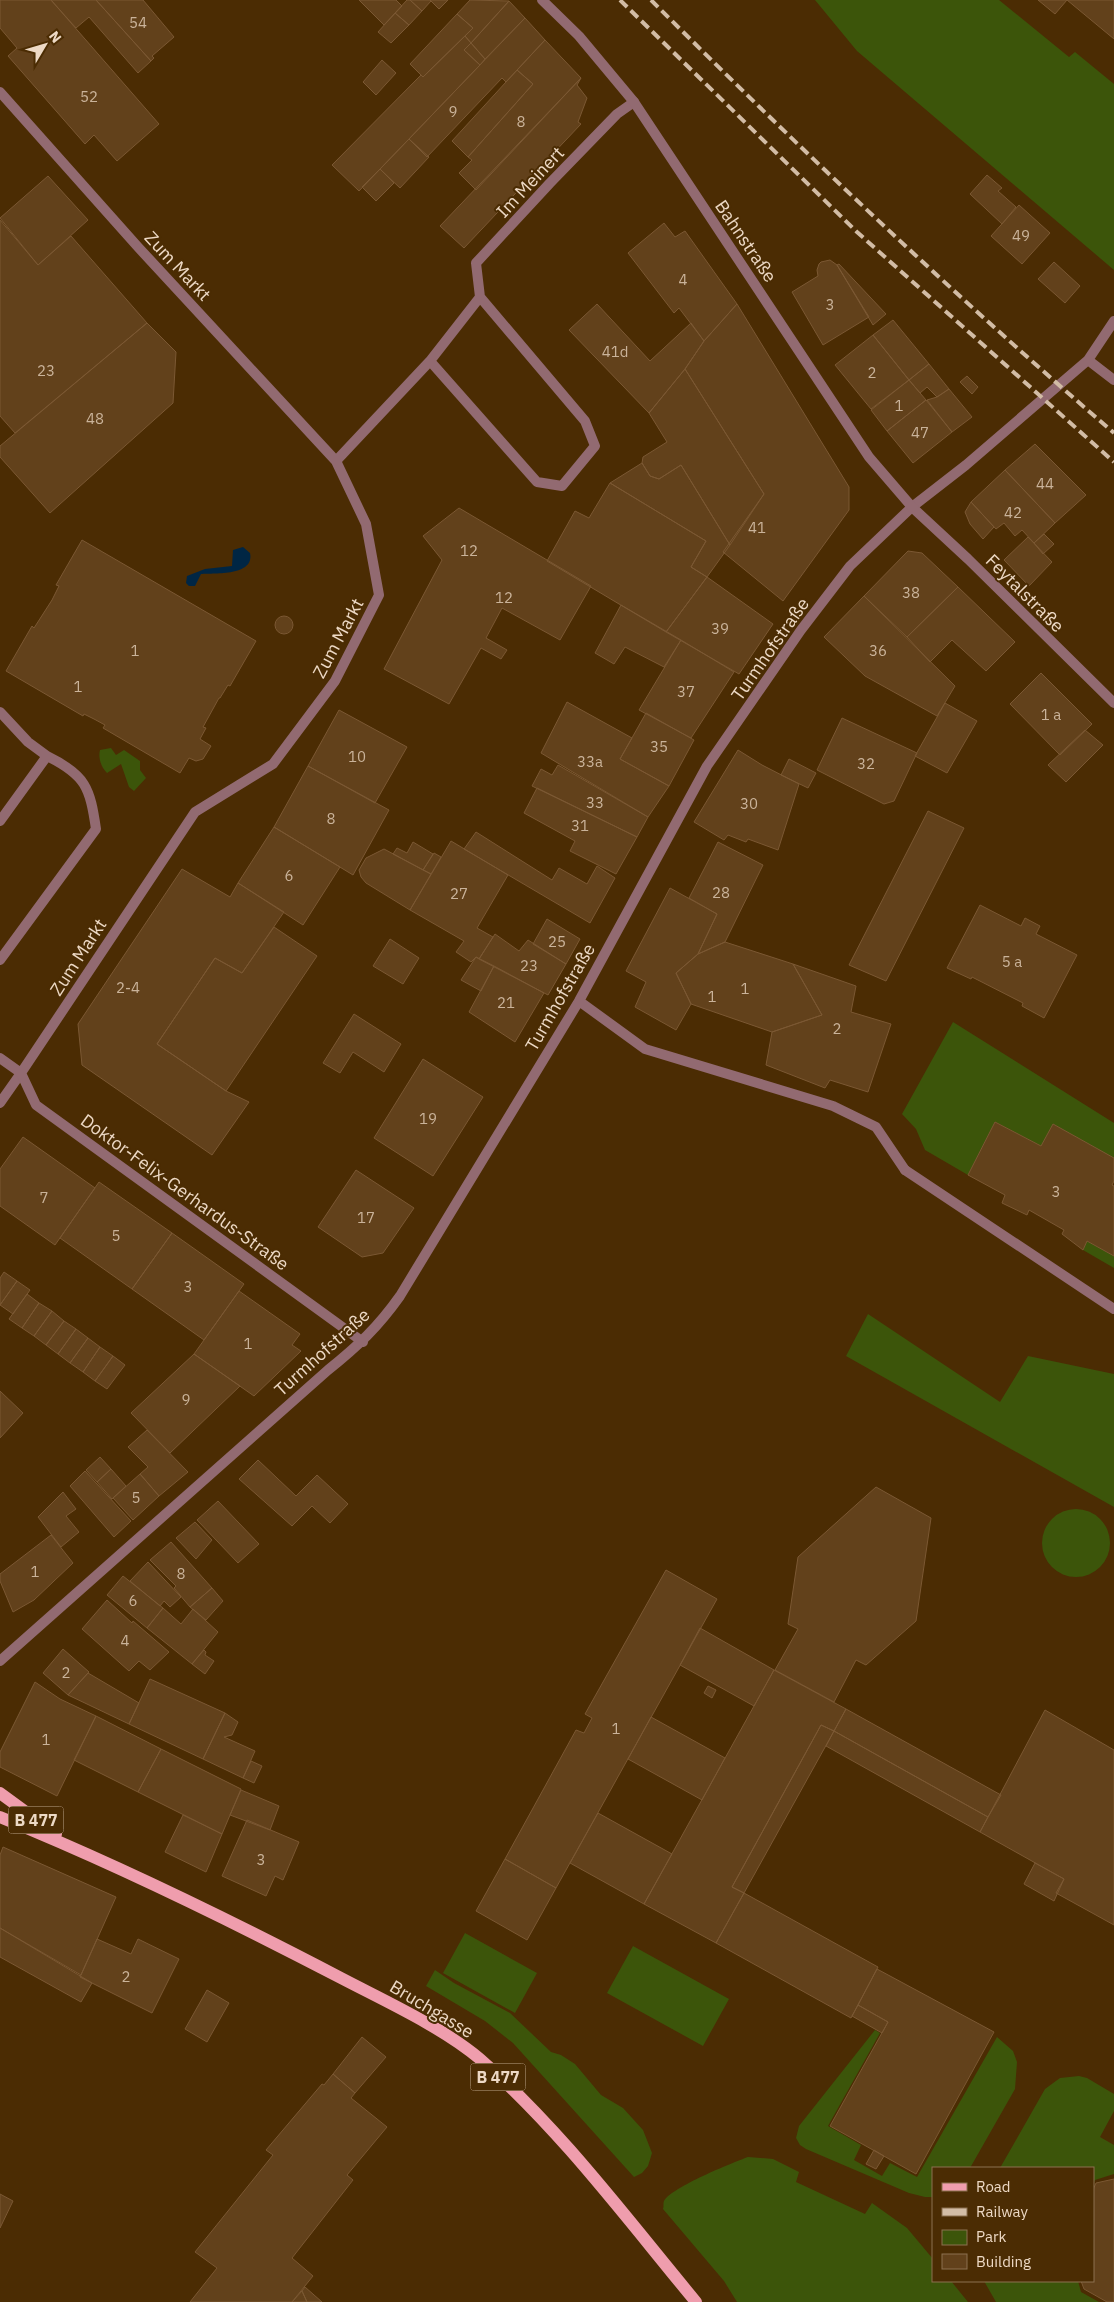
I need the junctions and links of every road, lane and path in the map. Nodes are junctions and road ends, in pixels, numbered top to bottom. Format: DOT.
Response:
graph roads {
  1 [pos="542,0"];
  2 [pos="0,92"];
  3 [pos="634,102"];
  4 [pos="480,297"];
  5 [pos="1114,321"];
  6 [pos="1088,360"];
  7 [pos="430,361"];
  8 [pos="1114,380"];
  9 [pos="336,461"];
  10 [pos="912,507"];
  11 [pos="1114,703"];
  12 [pos="0,712"];
  13 [pos="47,756"];
  14 [pos="0,820"];
  15 [pos="0,960"];
  16 [pos="579,1001"];
  17 [pos="0,1058"];
  18 [pos="21,1073"];
  19 [pos="0,1103"];
  20 [pos="1114,1309"];
  21 [pos="363,1342"];
  22 [pos="0,1661"];
  23 [pos="0,1793"];
  24 [pos="0,1817"];
  25 [pos="73,1846"];
  26 [pos="696,2302"];
  1 -- 3 [label="street, Bahnstraße"];
  2 -- 9 [label="street, Zum Markt"];
  3 -- 4 [label="street, Im Meinert"];
  3 -- 10 [label="street, Bahnstraße"];
  4 -- 7 [label="street"];
  4 -- 7 [label="street"];
  5 -- 6 [label="street, Turmhofstraße"];
  6 -- 8 [label="street"];
  6 -- 10 [label="street, Turmhofstraße"];
  7 -- 9 [label="street"];
  9 -- 18 [label="street, Zum Markt"];
  10 -- 11 [label="street, Feytalstraße"];
  10 -- 16 [label="street, Turmhofstraße"];
  12 -- 13 [label="street"];
  13 -- 14 [label="street"];
  13 -- 15 [label="street"];
  16 -- 20 [label="street"];
  16 -- 21 [label="street, Turmhofstraße"];
  17 -- 18 [label="street, Doktor-Felix-Gerhardus-Straße"];
  18 -- 19 [label="street, Zum Markt"];
  18 -- 21 [label="street, Doktor-Felix-Gerhardus-Straße"];
  21 -- 22 [label="street, Turmhofstraße"];
  23 -- 25 [label="main road, Bruchgasse / B 477"];
  24 -- 25 [label="main road, Bruchgasse / B 477"];
  25 -- 26 [label="main road, Bruchgasse / B 477"];
}
